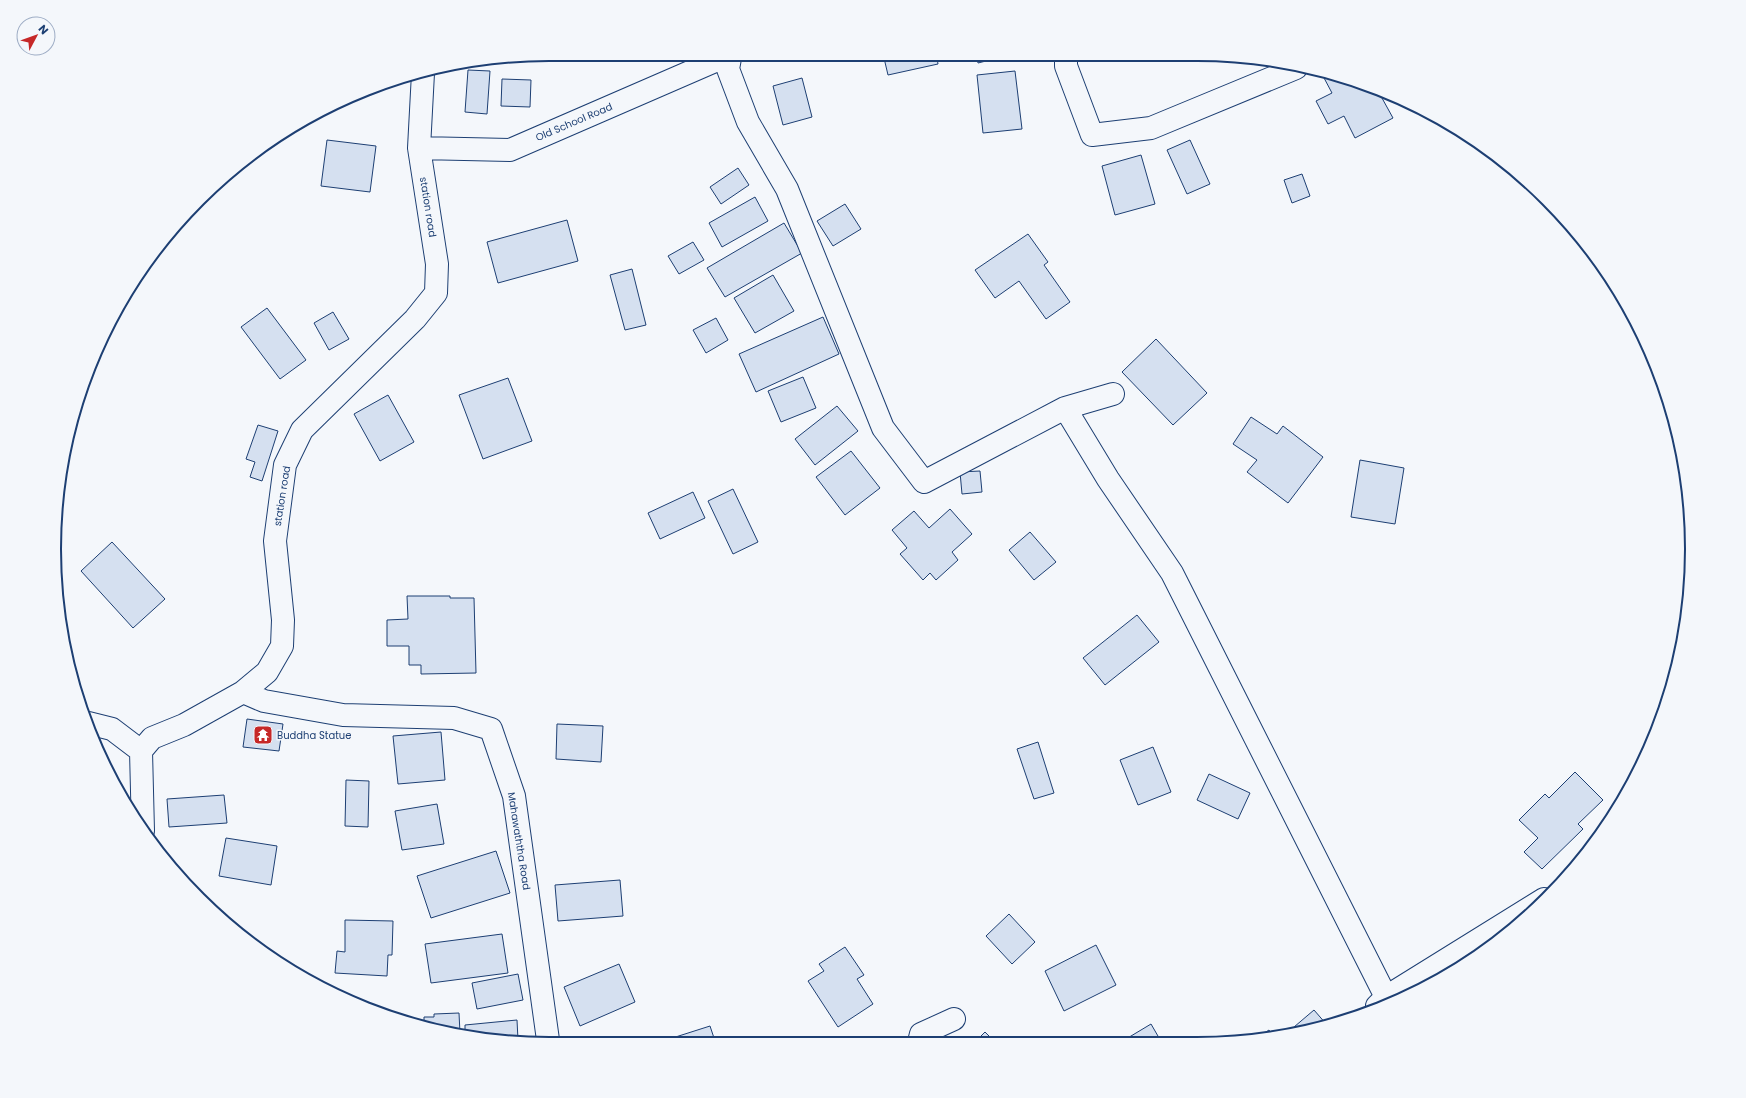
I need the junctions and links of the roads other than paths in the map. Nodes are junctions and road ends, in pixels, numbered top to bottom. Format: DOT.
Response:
graph roads {
  1 [pos="715,61"];
  2 [pos="729,61"];
  3 [pos="1066,61"];
  4 [pos="1291,70"];
  5 [pos="423,78"];
  6 [pos="419,148"];
  7 [pos="1113,394"];
  8 [pos="1065,408"];
  9 [pos="243,692"];
  10 [pos="94,724"];
  11 [pos="141,751"];
  12 [pos="143,820"];
  13 [pos="1523,912"];
  14 [pos="1383,1000"];
  15 [pos="1382,1001"];
  16 [pos="954,1019"];
  17 [pos="548,1037"];
  18 [pos="920,1037"];
  1 -- 6 [label="street, Old School Road"];
  2 -- 8 [label="street"];
  3 -- 4 [label="street"];
  5 -- 6 [label="street, station road"];
  6 -- 9 [label="street, station road"];
  7 -- 8 [label="street"];
  8 -- 15 [label="street"];
  9 -- 11 [label="street, station road"];
  9 -- 17 [label="street, Mahawaththa Road"];
  10 -- 11 [label="street"];
  11 -- 12 [label="street"];
  13 -- 14 [label="street"];
  16 -- 18 [label="street"];
}
